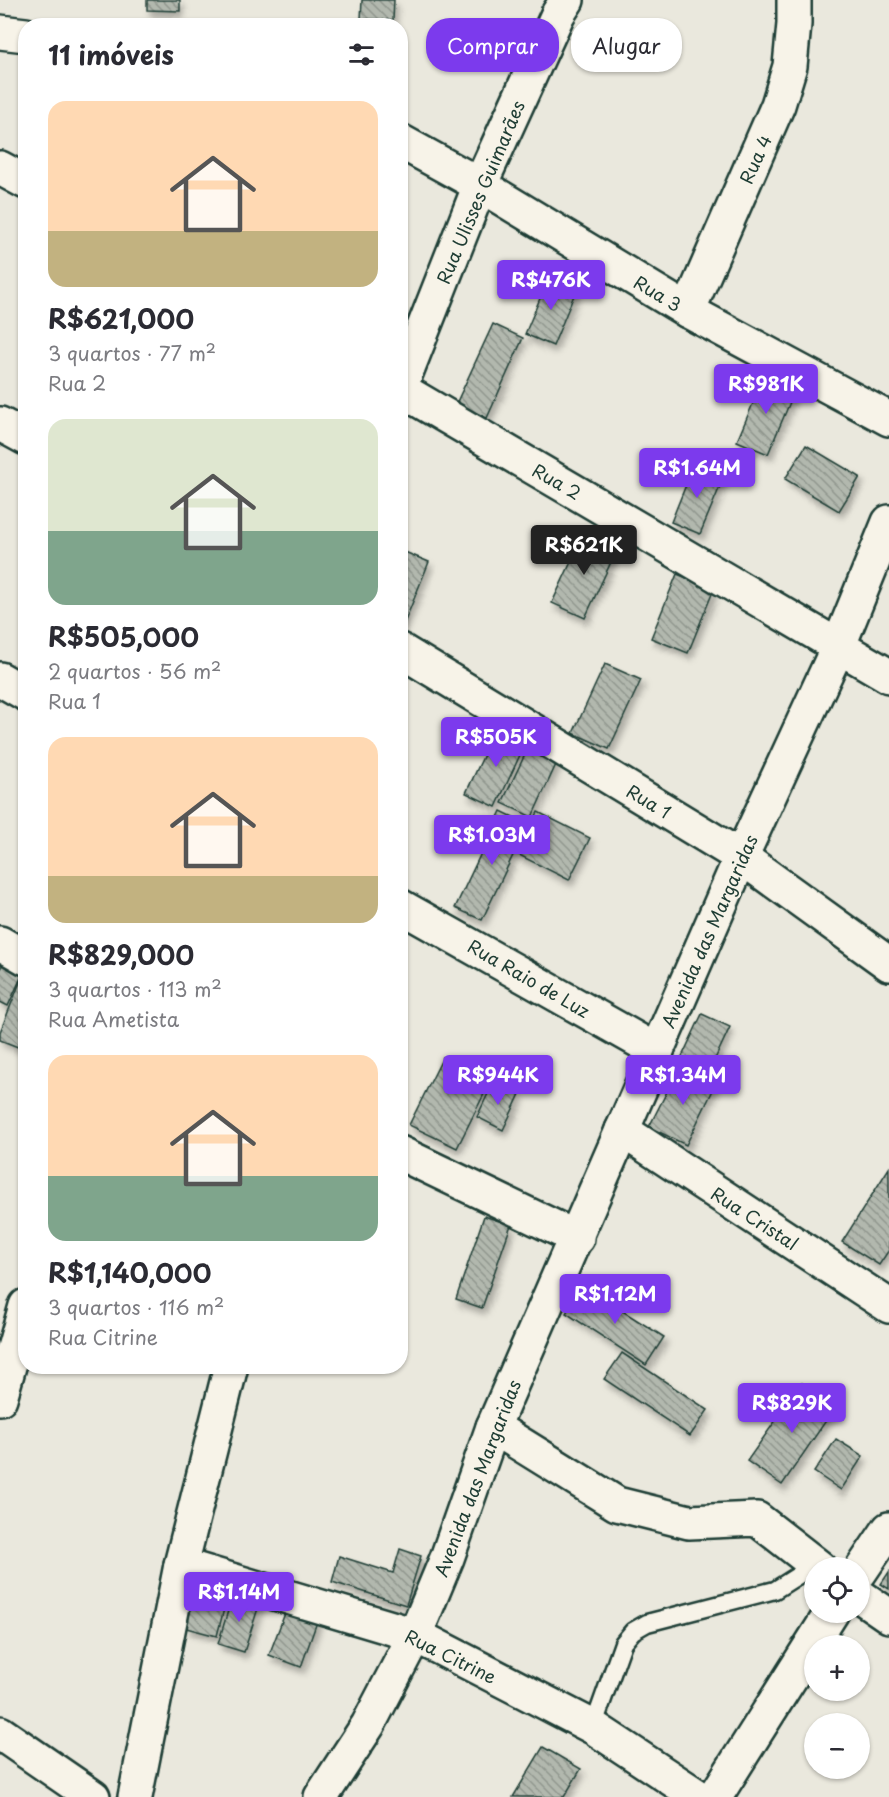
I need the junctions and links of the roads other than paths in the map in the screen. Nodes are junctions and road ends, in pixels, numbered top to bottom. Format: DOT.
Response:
graph roads {
  1 [pos="567,0"];
  2 [pos="794,0"];
  3 [pos="0,32"];
  4 [pos="18,34"];
  5 [pos="408,145"];
  6 [pos="0,168"];
  7 [pos="18,178"];
  8 [pos="480,184"];
  9 [pos="688,312"];
  10 [pos="408,368"];
  11 [pos="408,394"];
  12 [pos="889,419"];
  13 [pos="0,424"];
  14 [pos="18,434"];
  15 [pos="889,522"];
  16 [pos="839,645"];
  17 [pos="408,655"];
  18 [pos="889,676"];
  19 [pos="0,679"];
  20 [pos="18,689"];
  21 [pos="741,856"];
  22 [pos="408,911"];
  23 [pos="0,943"];
  24 [pos="18,953"];
  25 [pos="889,964"];
  26 [pos="657,1051"];
  27 [pos="622,1130"];
  28 [pos="408,1157"];
  29 [pos="577,1238"];
  30 [pos="889,1306"];
  31 [pos="18,1334"];
  32 [pos="229,1374"];
  33 [pos="0,1398"];
  34 [pos="493,1427"];
  35 [pos="889,1529"];
  36 [pos="807,1557"];
  37 [pos="870,1557"];
  38 [pos="181,1565"];
  39 [pos="804,1574"];
  40 [pos="870,1603"];
  41 [pos="889,1616"];
  42 [pos="825,1623"];
  43 [pos="415,1635"];
  44 [pos="593,1727"];
  45 [pos="0,1733"];
  46 [pos="93,1797"];
  47 [pos="135,1797"];
  48 [pos="321,1797"];
  49 [pos="699,1797"];
  50 [pos="714,1797"];
  1 -- 8 [label="street, Rua Ulisses Guimarães"];
  2 -- 9 [label="street, Rua 4"];
  3 -- 4 [label="street"];
  5 -- 8 [label="street, Rua 3"];
  6 -- 7 [label="street"];
  8 -- 9 [label="street, Rua 3"];
  8 -- 10 [label="street, Rua Ulisses Guimarães"];
  9 -- 12 [label="street, Rua 3"];
  11 -- 16 [label="street, Rua 2"];
  13 -- 14 [label="street"];
  15 -- 16 [label="street, Avenida das Margaridas"];
  16 -- 18 [label="street, Rua 2"];
  16 -- 21 [label="street, Avenida das Margaridas"];
  17 -- 21 [label="street, Rua 1"];
  19 -- 20 [label="street"];
  21 -- 25 [label="street, Rua 1"];
  21 -- 26 [label="street, Avenida das Margaridas"];
  22 -- 26 [label="street, Rua Raio de Luz"];
  23 -- 24 [label="street"];
  26 -- 27 [label="street, Avenida das Margaridas"];
  27 -- 29 [label="street, Avenida das Margaridas"];
  27 -- 30 [label="street, Rua Cristal"];
  28 -- 29 [label="street"];
  29 -- 34 [label="street, Avenida das Margaridas"];
  31 -- 33 [label="street"];
  32 -- 38 [label="street"];
  34 -- 36 [label="street"];
  34 -- 43 [label="street, Avenida das Margaridas"];
  35 -- 37 [label="street"];
  38 -- 43 [label="street, Rua Citrine"];
  38 -- 47 [label="street"];
  39 -- 44 [label="lane"];
  40 -- 41 [label="street"];
  42 -- 50 [label="street"];
  43 -- 44 [label="street, Rua Citrine"];
  43 -- 48 [label="street, Avenida das Margaridas"];
  44 -- 49 [label="street, Rua Citrine"];
  45 -- 46 [label="street"];
}
